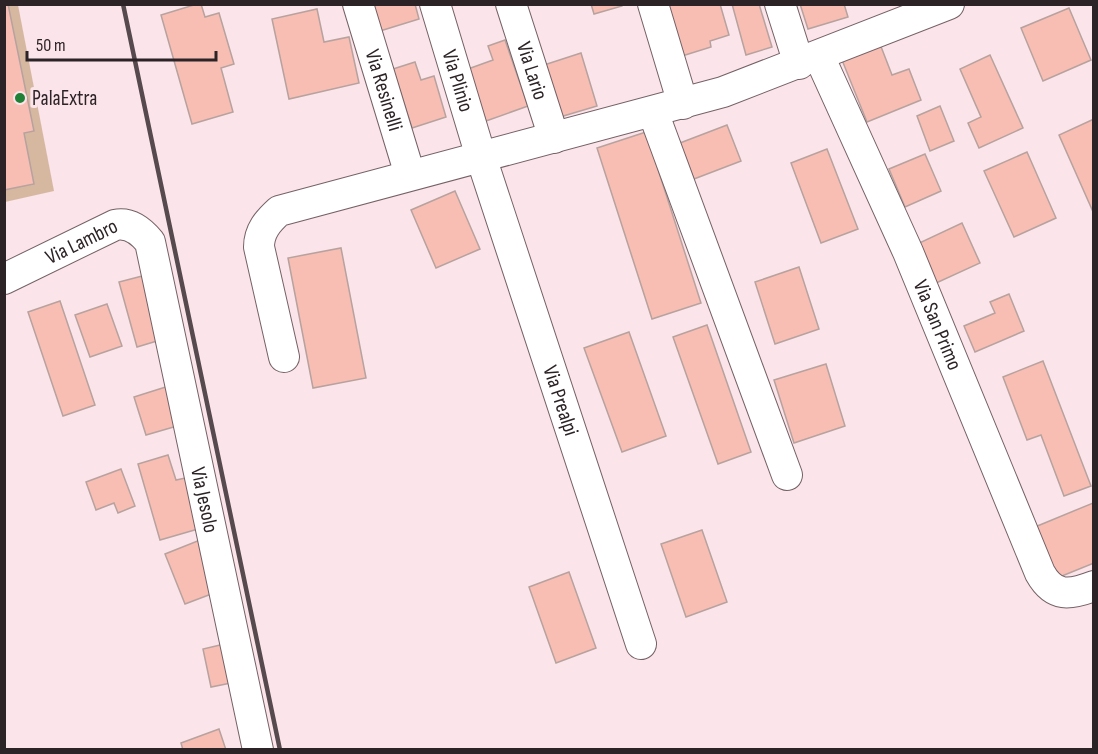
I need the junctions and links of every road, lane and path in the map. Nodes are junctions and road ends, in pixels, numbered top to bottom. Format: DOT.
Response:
graph roads {
  1 [pos="358,4"];
  2 [pos="435,4"];
  3 [pos="511,4"];
  4 [pos="653,4"];
  5 [pos="780,4"];
  6 [pos="949,4"];
  7 [pos="809,60"];
  8 [pos="683,104"];
  9 [pos="653,112"];
  10 [pos="554,138"];
  11 [pos="481,157"];
  12 [pos="410,175"];
  13 [pos="152,248"];
  14 [pos="4,279"];
  15 [pos="284,357"];
  16 [pos="787,475"];
  17 [pos="1094,586"];
  18 [pos="641,644"];
  19 [pos="258,750"];
  1 -- 12 [label="street, Via Resinelli"];
  2 -- 11 [label="street, Via Plinio"];
  3 -- 10 [label="street, Via Lario"];
  4 -- 8 [label="street"];
  5 -- 7 [label="street, Via San Primo"];
  6 -- 7 [label="street"];
  7 -- 8 [label="street"];
  7 -- 17 [label="street, Via San Primo"];
  8 -- 9 [label="street"];
  9 -- 10 [label="street"];
  9 -- 16 [label="street"];
  10 -- 11 [label="street"];
  11 -- 12 [label="street"];
  11 -- 18 [label="street, Via Prealpi"];
  12 -- 15 [label="street"];
  13 -- 14 [label="street, Via Lambro"];
  13 -- 19 [label="street, Via Jesolo"];
}
